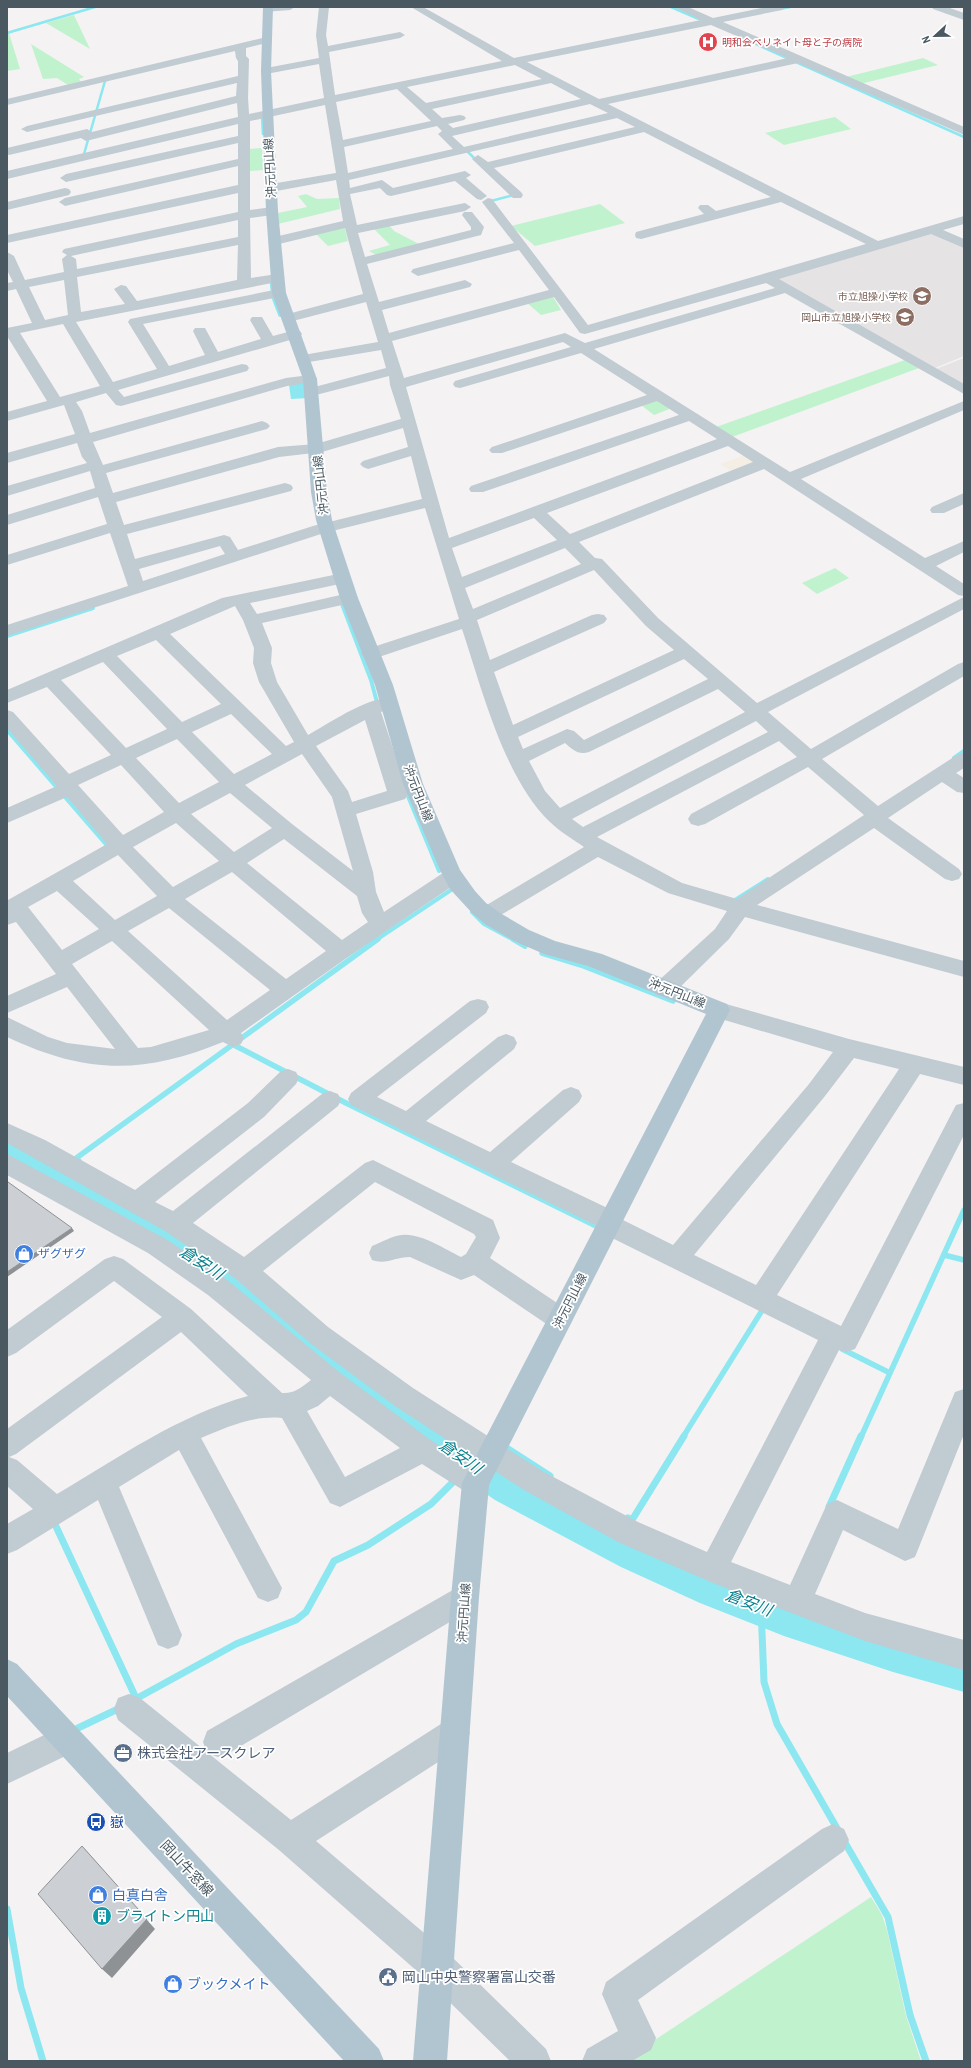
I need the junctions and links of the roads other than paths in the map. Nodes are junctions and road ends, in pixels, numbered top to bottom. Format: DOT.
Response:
graph roads {
  1 [pos="290,7"];
  2 [pos="324,7"];
  3 [pos="416,7"];
  4 [pos="679,7"];
  5 [pos="782,7"];
  6 [pos="937,7"];
  7 [pos="268,9"];
  8 [pos="964,17"];
  9 [pos="712,21"];
  10 [pos="400,35"];
  11 [pos="263,40"];
  12 [pos="241,49"];
  13 [pos="323,58"];
  14 [pos="799,59"];
  15 [pos="517,62"];
  16 [pos="254,75"];
  17 [pos="101,80"];
  18 [pos="548,80"];
  19 [pos="121,86"];
  20 [pos="401,87"];
  21 [pos="574,93"];
  22 [pos="242,98"];
  23 [pos="330,100"];
  24 [pos="7,102"];
  25 [pos="594,102"];
  26 [pos="424,107"];
  27 [pos="95,114"];
  28 [pos="268,114"];
  29 [pos="615,115"];
  30 [pos="244,118"];
  31 [pos="514,118"];
  32 [pos="438,123"];
  33 [pos="642,128"];
  34 [pos="27,129"];
  35 [pos="964,131"];
  36 [pos="449,133"];
  37 [pos="536,133"];
  38 [pos="88,136"];
  39 [pos="244,138"];
  40 [pos="338,144"];
  41 [pos="558,148"];
  42 [pos="468,149"];
  43 [pos="9,151"];
  44 [pos="79,158"];
  45 [pos="243,161"];
  46 [pos="486,166"];
  47 [pos="66,168"];
  48 [pos="7,175"];
  49 [pos="340,176"];
  50 [pos="51,178"];
  51 [pos="22,184"];
  52 [pos="7,188"];
  53 [pos="243,188"];
  54 [pos="271,188"];
  55 [pos="344,193"];
  56 [pos="517,195"];
  57 [pos="65,197"];
  58 [pos="780,198"];
  59 [pos="7,206"];
  60 [pos="268,212"];
  61 [pos="246,214"];
  62 [pos="964,220"];
  63 [pos="348,225"];
  64 [pos="66,226"];
  65 [pos="933,230"];
  66 [pos="152,235"];
  67 [pos="641,235"];
  68 [pos="7,239"];
  69 [pos="275,241"];
  70 [pos="964,244"];
  71 [pos="520,245"];
  72 [pos="877,245"];
  73 [pos="243,246"];
  74 [pos="69,252"];
  75 [pos="165,255"];
  76 [pos="7,256"];
  77 [pos="360,262"];
  78 [pos="418,272"];
  79 [pos="71,278"];
  80 [pos="768,278"];
  81 [pos="246,283"];
  82 [pos="465,284"];
  83 [pos="13,286"];
  84 [pos="273,286"];
  85 [pos="786,288"];
  86 [pos="121,289"];
  87 [pos="554,293"];
  88 [pos="369,300"];
  89 [pos="133,305"];
  90 [pos="71,318"];
  91 [pos="257,320"];
  92 [pos="40,325"];
  93 [pos="585,330"];
  94 [pos="200,331"];
  95 [pos="290,331"];
  96 [pos="9,332"];
  97 [pos="565,337"];
  98 [pos="269,341"];
  99 [pos="383,344"];
  100 [pos="14,347"];
  101 [pos="586,348"];
  102 [pos="303,359"];
  103 [pos="211,363"];
  104 [pos="166,372"];
  105 [pos="393,375"];
  106 [pos="192,382"];
  107 [pos="307,382"];
  108 [pos="460,384"];
  109 [pos="111,390"];
  110 [pos="964,390"];
  111 [pos="255,391"];
  112 [pos="149,394"];
  113 [pos="204,395"];
  114 [pos="659,396"];
  115 [pos="66,402"];
  116 [pos="964,406"];
  117 [pos="162,409"];
  118 [pos="690,416"];
  119 [pos="7,417"];
  120 [pos="405,423"];
  121 [pos="262,426"];
  122 [pos="239,433"];
  123 [pos="81,439"];
  124 [pos="729,440"];
  125 [pos="312,449"];
  126 [pos="497,450"];
  127 [pos="413,451"];
  128 [pos="258,457"];
  129 [pos="7,458"];
  130 [pos="765,463"];
  131 [pos="368,464"];
  132 [pos="92,469"];
  133 [pos="788,479"];
  134 [pos="285,488"];
  135 [pos="477,489"];
  136 [pos="7,491"];
  137 [pos="101,496"];
  138 [pos="964,498"];
  139 [pos="428,502"];
  140 [pos="938,510"];
  141 [pos="537,512"];
  142 [pos="7,520"];
  143 [pos="114,528"];
  144 [pos="322,528"];
  145 [pos="568,541"];
  146 [pos="443,546"];
  147 [pos="964,546"];
  148 [pos="234,556"];
  149 [pos="7,560"];
  150 [pos="592,565"];
  151 [pos="924,565"];
  152 [pos="130,566"];
  153 [pos="338,579"];
  154 [pos="457,585"];
  155 [pos="137,589"];
  156 [pos="964,591"];
  157 [pos="344,599"];
  158 [pos="240,600"];
  159 [pos="964,602"];
  160 [pos="468,619"];
  161 [pos="598,619"];
  162 [pos="252,620"];
  163 [pos="7,631"];
  164 [pos="158,632"];
  165 [pos="686,651"];
  166 [pos="370,654"];
  167 [pos="106,655"];
  168 [pos="485,668"];
  169 [pos="964,668"];
  170 [pos="50,679"];
  171 [pos="720,680"];
  172 [pos="7,696"];
  173 [pos="232,706"];
  174 [pos="379,706"];
  175 [pos="756,712"];
  176 [pos="7,716"];
  177 [pos="178,731"];
  178 [pos="780,733"];
  179 [pos="508,735"];
  180 [pos="306,744"];
  181 [pos="285,756"];
  182 [pos="124,757"];
  183 [pos="809,758"];
  184 [pos="518,759"];
  185 [pos="964,759"];
  186 [pos="942,773"];
  187 [pos="232,784"];
  188 [pos="964,787"];
  189 [pos="64,789"];
  190 [pos="345,811"];
  191 [pos="177,812"];
  192 [pos="874,814"];
  193 [pos="7,816"];
  194 [pos="557,818"];
  195 [pos="698,819"];
  196 [pos="285,829"];
  197 [pos="592,846"];
  198 [pos="113,848"];
  199 [pos="232,862"];
  200 [pos="952,874"];
  201 [pos="453,876"];
  202 [pos="61,883"];
  203 [pos="366,892"];
  204 [pos="171,898"];
  205 [pos="12,908"];
  206 [pos="740,908"];
  207 [pos="487,914"];
  208 [pos="382,924"];
  209 [pos="110,933"];
  210 [pos="341,951"];
  211 [pos="65,969"];
  212 [pos="964,969"];
  213 [pos="664,989"];
  214 [pos="285,990"];
  215 [pos="7,1005"];
  216 [pos="478,1007"];
  217 [pos="719,1010"];
  218 [pos="9,1029"];
  219 [pos="229,1035"];
  220 [pos="506,1043"];
  221 [pos="847,1051"];
  222 [pos="129,1057"];
  223 [pos="912,1068"];
  224 [pos="964,1076"];
  225 [pos="288,1078"];
  226 [pos="571,1096"];
  227 [pos="330,1100"];
  228 [pos="964,1112"];
  229 [pos="408,1123"];
  230 [pos="7,1132"];
  231 [pos="22,1159"];
  232 [pos="492,1164"];
  233 [pos="141,1199"];
  234 [pos="179,1220"];
  235 [pos="610,1223"];
  236 [pos="381,1253"];
  237 [pos="677,1258"];
  238 [pos="475,1262"];
  239 [pos="250,1267"];
  240 [pos="760,1299"];
  241 [pos="182,1317"];
  242 [pos="560,1319"];
  243 [pos="7,1345"];
  244 [pos="828,1348"];
  245 [pos="330,1380"];
  246 [pos="964,1401"];
  247 [pos="283,1406"];
  248 [pos="184,1432"];
  249 [pos="7,1445"];
  250 [pos="423,1450"];
  251 [pos="7,1469"];
  252 [pos="483,1469"];
  253 [pos="103,1482"];
  254 [pos="51,1513"];
  255 [pos="7,1540"];
  256 [pos="712,1569"];
  257 [pos="268,1588"];
  258 [pos="465,1597"];
  259 [pos="797,1602"];
  260 [pos="168,1635"];
  261 [pos="964,1655"];
  262 [pos="7,1674"];
  263 [pos="128,1709"];
  264 [pos="455,1733"];
  265 [pos="67,1739"];
  266 [pos="218,1742"];
  267 [pos="7,1769"];
  268 [pos="290,1839"];
  269 [pos="833,1840"];
  270 [pos="438,1967"];
  271 [pos="367,2061"];
  272 [pos="430,2061"];
  273 [pos="534,2061"];
  274 [pos="599,2061"];
  1 -- 7 [label="street"];
  2 -- 13 [label="street"];
  3 -- 15 [label="street"];
  4 -- 9 [label="street"];
  5 -- 9 [label="street"];
  6 -- 8 [label="street"];
  7 -- 11 [label="main road, 沖元円山線"];
  9 -- 14 [label="street"];
  9 -- 15 [label="street"];
  10 -- 13 [label="street"];
  11 -- 12 [label="street"];
  11 -- 16 [label="main road, 沖元円山線"];
  12 -- 16 [label="street"];
  12 -- 17 [label="street"];
  12 -- 19 [label="street"];
  13 -- 16 [label="street"];
  13 -- 23 [label="street"];
  14 -- 25 [label="street"];
  14 -- 35 [label="street"];
  15 -- 18 [label="street"];
  15 -- 20 [label="street"];
  16 -- 22 [label="street"];
  16 -- 27 [label="street"];
  16 -- 28 [label="main road, 沖元円山線"];
  17 -- 24 [label="street"];
  17 -- 27 [label="street"];
  18 -- 21 [label="street"];
  18 -- 26 [label="street"];
  20 -- 23 [label="street"];
  20 -- 26 [label="street"];
  21 -- 25 [label="street"];
  21 -- 32 [label="street"];
  22 -- 30 [label="street"];
  22 -- 38 [label="street"];
  23 -- 28 [label="street"];
  23 -- 40 [label="street"];
  25 -- 29 [label="street"];
  25 -- 31 [label="street"];
  26 -- 32 [label="street"];
  27 -- 34 [label="street"];
  27 -- 38 [label="street"];
  28 -- 30 [label="street"];
  28 -- 54 [label="main road, 沖元円山線"];
  29 -- 33 [label="street"];
  29 -- 37 [label="street"];
  30 -- 39 [label="street"];
  30 -- 44 [label="street"];
  31 -- 36 [label="street"];
  31 -- 37 [label="street"];
  32 -- 36 [label="street"];
  32 -- 40 [label="street"];
  33 -- 41 [label="street"];
  33 -- 58 [label="street"];
  36 -- 42 [label="street"];
  36 -- 49 [label="street"];
  37 -- 41 [label="street"];
  37 -- 42 [label="street"];
  38 -- 43 [label="street"];
  38 -- 44 [label="street"];
  39 -- 45 [label="street"];
  39 -- 47 [label="street"];
  40 -- 49 [label="street"];
  41 -- 46 [label="street"];
  42 -- 46 [label="street"];
  44 -- 47 [label="street"];
  45 -- 53 [label="street"];
  45 -- 57 [label="street"];
  46 -- 56 [label="street"];
  47 -- 48 [label="street"];
  47 -- 50 [label="street"];
  47 -- 57 [label="street"];
  49 -- 54 [label="street"];
  49 -- 55 [label="street"];
  51 -- 52 [label="street"];
  53 -- 61 [label="street"];
  53 -- 64 [label="street"];
  54 -- 60 [label="main road, 沖元円山線"];
  55 -- 63 [label="street"];
  55 -- 71 [label="street"];
  57 -- 59 [label="street"];
  57 -- 64 [label="street"];
  58 -- 67 [label="street"];
  58 -- 72 [label="street"];
  60 -- 61 [label="street"];
  60 -- 69 [label="main road, 沖元円山線"];
  61 -- 66 [label="street"];
  61 -- 73 [label="street"];
  62 -- 65 [label="street"];
  63 -- 69 [label="street"];
  63 -- 77 [label="street"];
  63 -- 77 [label="street"];
  64 -- 68 [label="street"];
  64 -- 74 [label="street"];
  65 -- 70 [label="street"];
  65 -- 72 [label="street"];
  66 -- 74 [label="street"];
  66 -- 75 [label="street"];
  69 -- 84 [label="main road, 沖元円山線"];
  71 -- 78 [label="street"];
  71 -- 87 [label="street"];
  72 -- 80 [label="street"];
  73 -- 75 [label="street"];
  73 -- 79 [label="street"];
  73 -- 81 [label="street"];
  74 -- 79 [label="street"];
  75 -- 79 [label="street"];
  76 -- 83 [label="street"];
  77 -- 88 [label="street"];
  79 -- 83 [label="street"];
  79 -- 90 [label="street"];
  80 -- 85 [label="street"];
  80 -- 93 [label="street"];
  81 -- 84 [label="street"];
  81 -- 89 [label="street"];
  82 -- 88 [label="street"];
  83 -- 92 [label="street"];
  84 -- 95 [label="main road, 沖元円山線"];
  84 -- 104 [label="street"];
  85 -- 101 [label="street"];
  85 -- 110 [label="street"];
  86 -- 89 [label="street"];
  87 -- 93 [label="street"];
  87 -- 99 [label="street"];
  88 -- 95 [label="street"];
  88 -- 99 [label="street"];
  89 -- 90 [label="street"];
  90 -- 92 [label="street"];
  90 -- 109 [label="street"];
  91 -- 98 [label="street"];
  92 -- 96 [label="street"];
  93 -- 97 [label="street"];
  94 -- 103 [label="street"];
  95 -- 98 [label="street"];
  95 -- 102 [label="main road, 沖元円山線"];
  96 -- 100 [label="street"];
  97 -- 101 [label="street"];
  97 -- 105 [label="street"];
  98 -- 103 [label="street"];
  99 -- 102 [label="street"];
  99 -- 105 [label="street"];
  100 -- 115 [label="street"];
  101 -- 108 [label="street"];
  101 -- 114 [label="street"];
  102 -- 107 [label="main road, 沖元円山線"];
  103 -- 104 [label="street"];
  103 -- 106 [label="street"];
  103 -- 111 [label="street"];
  104 -- 109 [label="street"];
  105 -- 107 [label="street"];
  105 -- 120 [label="street"];
  106 -- 112 [label="street"];
  106 -- 113 [label="street"];
  107 -- 111 [label="street"];
  107 -- 125 [label="main road, 沖元円山線"];
  109 -- 112 [label="street"];
  109 -- 115 [label="street"];
  111 -- 123 [label="street"];
  112 -- 117 [label="street"];
  114 -- 118 [label="street"];
  114 -- 126 [label="street"];
  115 -- 119 [label="street"];
  115 -- 123 [label="street"];
  116 -- 133 [label="street"];
  118 -- 124 [label="street"];
  118 -- 135 [label="street"];
  120 -- 125 [label="street"];
  120 -- 127 [label="street"];
  121 -- 122 [label="street"];
  122 -- 128 [label="street"];
  122 -- 132 [label="street"];
  123 -- 129 [label="street"];
  123 -- 132 [label="street"];
  124 -- 130 [label="street"];
  124 -- 141 [label="street"];
  125 -- 128 [label="street"];
  125 -- 144 [label="main road, 沖元円山線"];
  127 -- 131 [label="street"];
  127 -- 139 [label="street"];
  128 -- 137 [label="street"];
  130 -- 133 [label="street"];
  130 -- 145 [label="street"];
  132 -- 136 [label="street"];
  132 -- 137 [label="street"];
  133 -- 151 [label="street"];
  134 -- 143 [label="street"];
  137 -- 142 [label="street"];
  137 -- 143 [label="street"];
  138 -- 140 [label="street"];
  139 -- 144 [label="street"];
  139 -- 146 [label="street"];
  141 -- 145 [label="street"];
  141 -- 146 [label="street"];
  143 -- 149 [label="street"];
  143 -- 152 [label="street"];
  144 -- 148 [label="street"];
  144 -- 153 [label="main road, 沖元円山線"];
  145 -- 150 [label="street"];
  145 -- 154 [label="street"];
  146 -- 154 [label="street"];
  147 -- 151 [label="street"];
  148 -- 152 [label="street"];
  148 -- 155 [label="street"];
  150 -- 160 [label="street"];
  150 -- 165 [label="street"];
  151 -- 156 [label="street"];
  152 -- 155 [label="street"];
  153 -- 157 [label="main road, 沖元円山線"];
  153 -- 158 [label="street"];
  154 -- 160 [label="street"];
  155 -- 163 [label="street"];
  157 -- 162 [label="street"];
  157 -- 166 [label="main road, 沖元円山線"];
  158 -- 162 [label="street"];
  158 -- 164 [label="street"];
  159 -- 175 [label="street"];
  160 -- 166 [label="street"];
  160 -- 168 [label="street"];
  161 -- 168 [label="street"];
  162 -- 180 [label="street"];
  164 -- 167 [label="street"];
  164 -- 173 [label="street"];
  165 -- 171 [label="street"];
  165 -- 179 [label="street"];
  166 -- 174 [label="main road, 沖元円山線"];
  167 -- 170 [label="street"];
  167 -- 177 [label="street"];
  168 -- 179 [label="street"];
  169 -- 183 [label="street"];
  170 -- 172 [label="street"];
  170 -- 182 [label="street"];
  171 -- 175 [label="street"];
  171 -- 184 [label="street"];
  173 -- 177 [label="street"];
  173 -- 181 [label="street"];
  174 -- 180 [label="street"];
  174 -- 190 [label="street"];
  174 -- 201 [label="main road, 沖元円山線"];
  175 -- 178 [label="street"];
  175 -- 194 [label="street"];
  176 -- 189 [label="street"];
  177 -- 182 [label="street"];
  177 -- 187 [label="street"];
  178 -- 183 [label="street"];
  178 -- 197 [label="street"];
  179 -- 184 [label="street"];
  180 -- 181 [label="street"];
  180 -- 190 [label="street"];
  181 -- 187 [label="street"];
  182 -- 189 [label="street"];
  182 -- 191 [label="street"];
  183 -- 192 [label="street"];
  183 -- 195 [label="street"];
  184 -- 194 [label="street"];
  185 -- 186 [label="street"];
  186 -- 188 [label="street"];
  186 -- 192 [label="street"];
  187 -- 191 [label="street"];
  187 -- 196 [label="street"];
  189 -- 193 [label="street"];
  189 -- 198 [label="street"];
  190 -- 203 [label="street"];
  191 -- 198 [label="street"];
  191 -- 199 [label="street"];
  192 -- 200 [label="street"];
  192 -- 206 [label="street"];
  194 -- 197 [label="street"];
  196 -- 199 [label="street"];
  196 -- 203 [label="street"];
  197 -- 206 [label="street"];
  197 -- 207 [label="street"];
  198 -- 202 [label="street"];
  198 -- 204 [label="street"];
  199 -- 204 [label="street"];
  199 -- 210 [label="street"];
  201 -- 207 [label="main road, 沖元円山線"];
  201 -- 208 [label="street"];
  202 -- 205 [label="street"];
  202 -- 209 [label="street"];
  203 -- 208 [label="street"];
  204 -- 209 [label="street"];
  204 -- 214 [label="street"];
  205 -- 211 [label="street"];
  206 -- 212 [label="street"];
  206 -- 213 [label="street"];
  207 -- 213 [label="main road, 沖元円山線"];
  208 -- 210 [label="street"];
  209 -- 211 [label="street"];
  209 -- 219 [label="street"];
  210 -- 214 [label="street"];
  211 -- 215 [label="street"];
  211 -- 222 [label="street"];
  213 -- 217 [label="main road, 沖元円山線"];
  214 -- 219 [label="street"];
  216 -- 229 [label="street"];
  217 -- 221 [label="street"];
  217 -- 235 [label="main road, 沖元円山線"];
  218 -- 222 [label="street"];
  219 -- 222 [label="street"];
  220 -- 229 [label="street"];
  221 -- 223 [label="street"];
  221 -- 237 [label="street"];
  223 -- 224 [label="street"];
  223 -- 240 [label="street"];
  225 -- 233 [label="street"];
  226 -- 232 [label="street"];
  227 -- 234 [label="street"];
  228 -- 240 [label="street"];
  229 -- 232 [label="street"];
  230 -- 231 [label="street"];
  231 -- 233 [label="street"];
  231 -- 245 [label="street"];
  232 -- 235 [label="street"];
  233 -- 234 [label="street"];
  234 -- 239 [label="street"];
  235 -- 237 [label="street"];
  235 -- 242 [label="main road, 沖元円山線"];
  236 -- 238 [label="street"];
  237 -- 240 [label="street"];
  238 -- 239 [label="street"];
  238 -- 242 [label="street"];
  239 -- 252 [label="street"];
  241 -- 243 [label="street"];
  241 -- 247 [label="street"];
  241 -- 249 [label="street"];
  242 -- 252 [label="main road, 沖元円山線"];
  244 -- 256 [label="street"];
  245 -- 247 [label="street"];
  245 -- 250 [label="street"];
  246 -- 259 [label="street"];
  247 -- 248 [label="street"];
  247 -- 250 [label="street"];
  248 -- 253 [label="street"];
  248 -- 257 [label="street"];
  250 -- 252 [label="street"];
  251 -- 254 [label="street"];
  252 -- 256 [label="street"];
  252 -- 258 [label="main road, 沖元円山線"];
  253 -- 254 [label="street"];
  253 -- 260 [label="street"];
  254 -- 255 [label="street"];
  256 -- 259 [label="street"];
  258 -- 264 [label="main road, 沖元円山線"];
  258 -- 266 [label="street"];
  259 -- 261 [label="street"];
  262 -- 265 [label="main road, 岡山牛窓線"];
  263 -- 268 [label="street"];
  264 -- 268 [label="street"];
  264 -- 270 [label="main road, 沖元円山線"];
  265 -- 267 [label="street"];
  265 -- 271 [label="main road, 岡山牛窓線"];
  268 -- 270 [label="street"];
  269 -- 274 [label="street"];
  270 -- 272 [label="main road, 沖元円山線"];
  270 -- 273 [label="street"];
}
